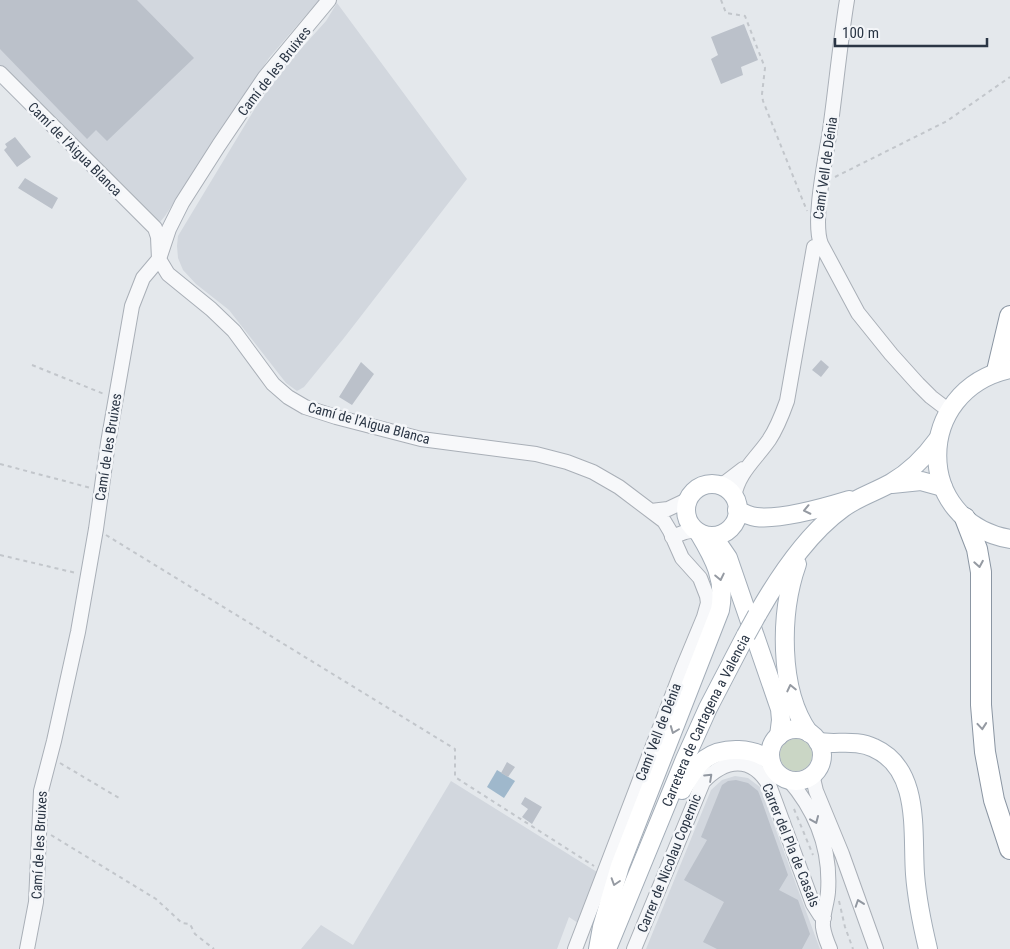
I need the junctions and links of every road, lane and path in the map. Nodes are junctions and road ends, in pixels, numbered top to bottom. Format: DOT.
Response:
graph roads {
  1 [pos="329,0"];
  2 [pos="721,0"];
  3 [pos="847,0"];
  4 [pos="0,73"];
  5 [pos="1010,77"];
  6 [pos="822,183"];
  7 [pos="817,231"];
  8 [pos="814,247"];
  9 [pos="159,259"];
  10 [pos="1010,316"];
  11 [pos="32,365"];
  12 [pos="1003,370"];
  13 [pos="116,399"];
  14 [pos="948,410"];
  15 [pos="938,439"];
  16 [pos="751,462"];
  17 [pos="0,464"];
  18 [pos="890,484"];
  19 [pos="719,485"];
  20 [pos="943,486"];
  21 [pos="100,490"];
  22 [pos="871,492"];
  23 [pos="682,503"];
  24 [pos="736,504"];
  25 [pos="651,511"];
  26 [pos="965,518"];
  27 [pos="664,521"];
  28 [pos="96,529"];
  29 [pos="709,532"];
  30 [pos="672,537"];
  31 [pos="1010,539"];
  32 [pos="805,546"];
  33 [pos="0,555"];
  34 [pos="88,576"];
  35 [pos="780,709"];
  36 [pos="808,735"];
  37 [pos="779,736"];
  38 [pos="843,743"];
  39 [pos="50,757"];
  40 [pos="771,762"];
  41 [pos="732,764"];
  42 [pos="816,767"];
  43 [pos="788,779"];
  44 [pos="120,798"];
  45 [pos="38,827"];
  46 [pos="1010,849"];
  47 [pos="604,872"];
  48 [pos="824,918"];
  49 [pos="28,949"];
  50 [pos="214,949"];
  51 [pos="575,949"];
  52 [pos="598,949"];
  53 [pos="607,949"];
  54 [pos="613,949"];
  55 [pos="634,949"];
  56 [pos="830,949"];
  57 [pos="876,949"];
  58 [pos="928,949"];
  1 -- 9 [label="street, Camí de les Bruixes"];
  2 -- 7 [label="path"];
  3 -- 6 [label="street, Camí Vell de Dénia"];
  4 -- 9 [label="street, Camí de l’Aigua Blanca"];
  5 -- 6 [label="path"];
  6 -- 7 [label="street, Camí Vell de Dénia"];
  7 -- 14 [label="street, Camí Vell de Dénia"];
  8 -- 16 [label="street"];
  9 -- 13 [label="street, Camí de les Bruixes"];
  9 -- 25 [label="street, Camí de l’Aigua Blanca"];
  10 -- 12 [label="highway"];
  11 -- 13 [label="path"];
  12 -- 14 [label="main road"];
  13 -- 21 [label="street, Camí de les Bruixes"];
  14 -- 15 [label="main road"];
  15 -- 18 [label="main road, Carretera de Cartagena a Valencia"];
  15 -- 20 [label="main road"];
  16 -- 19 [label="street"];
  16 -- 24 [label="street"];
  17 -- 21 [label="path"];
  18 -- 20 [label="main road, Carretera de Cartagena a Valencia"];
  18 -- 22 [label="main road, Carretera de Cartagena a Valencia"];
  19 -- 23 [label="main road"];
  19 -- 24 [label="main road"];
  20 -- 26 [label="main road"];
  21 -- 28 [label="street, Camí de les Bruixes"];
  22 -- 24 [label="main road, one-way"];
  22 -- 32 [label="main road, Carretera de Cartagena a Valencia"];
  23 -- 25 [label="street"];
  23 -- 27 [label="street"];
  23 -- 29 [label="main road"];
  24 -- 29 [label="main road"];
  25 -- 27 [label="street, Camí de l’Aigua Blanca"];
  26 -- 31 [label="main road"];
  26 -- 46 [label="highway, one-way"];
  27 -- 30 [label="street, Camí Vell de Dénia"];
  28 -- 34 [label="street, Camí de les Bruixes"];
  28 -- 47 [label="path"];
  29 -- 30 [label="street"];
  29 -- 35 [label="main road"];
  29 -- 52 [label="main road, one-way"];
  30 -- 47 [label="street, Camí Vell de Dénia"];
  36 -- 32 [label="main road, one-way"];
  32 -- 53 [label="main road, Carretera de Cartagena a Valencia, bridge"];
  33 -- 34 [label="path"];
  34 -- 39 [label="street, Camí de les Bruixes"];
  35 -- 36 [label="main road"];
  35 -- 37 [label="main road"];
  36 -- 37 [label="main road"];
  36 -- 38 [label="main road"];
  36 -- 42 [label="main road"];
  37 -- 40 [label="main road"];
  38 -- 42 [label="main road"];
  38 -- 58 [label="main road"];
  39 -- 44 [label="path"];
  39 -- 45 [label="street, Camí de les Bruixes"];
  40 -- 43 [label="main road"];
  40 -- 54 [label="main road"];
  41 -- 48 [label="street, Carrer del Pla de Casals"];
  55 -- 41 [label="street, Carrer de Nicolau Copernic, one-way"];
  42 -- 43 [label="main road"];
  57 -- 42 [label="street, one-way"];
  43 -- 48 [label="street, Carrer del Pla de Casals, one-way"];
  45 -- 49 [label="street, Camí de les Bruixes"];
  45 -- 50 [label="path"];
  47 -- 51 [label="street, Camí Vell de Dénia"];
  48 -- 56 [label="street, Carrer del Pla de Casals"];
}
